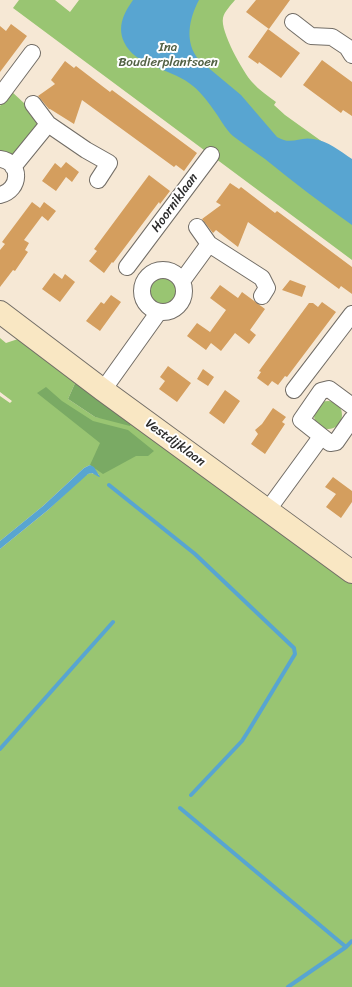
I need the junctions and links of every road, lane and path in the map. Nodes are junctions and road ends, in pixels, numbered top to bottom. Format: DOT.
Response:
graph roads {
  1 [pos="293,22"];
  2 [pos="350,47"];
  3 [pos="32,53"];
  4 [pos="0,96"];
  5 [pos="33,104"];
  6 [pos="48,124"];
  7 [pos="210,155"];
  8 [pos="6,163"];
  9 [pos="98,180"];
  10 [pos="0,195"];
  11 [pos="197,227"];
  12 [pos="210,244"];
  13 [pos="140,251"];
  14 [pos="127,267"];
  15 [pos="159,270"];
  16 [pos="182,281"];
  17 [pos="262,296"];
  18 [pos="0,312"];
  19 [pos="158,312"];
  20 [pos="352,314"];
  21 [pos="305,376"];
  22 [pos="103,390"];
  23 [pos="294,390"];
  24 [pos="321,391"];
  25 [pos="350,400"];
  26 [pos="352,419"];
  27 [pos="321,437"];
  28 [pos="267,511"];
  29 [pos="352,572"];
  1 -- 2 [label="street"];
  3 -- 4 [label="street"];
  5 -- 6 [label="street"];
  6 -- 8 [label="street"];
  6 -- 9 [label="street"];
  7 -- 13 [label="street, Hoorniklaan"];
  8 -- 10 [label="street"];
  11 -- 12 [label="street"];
  12 -- 16 [label="street"];
  12 -- 17 [label="street"];
  13 -- 14 [label="street, Hoorniklaan"];
  13 -- 15 [label="street"];
  15 -- 16 [label="street"];
  15 -- 19 [label="street"];
  16 -- 19 [label="street"];
  18 -- 22 [label="street, Vestdijklaan"];
  19 -- 22 [label="street"];
  20 -- 21 [label="street"];
  21 -- 23 [label="street"];
  21 -- 24 [label="street"];
  22 -- 28 [label="street, Vestdijklaan"];
  24 -- 25 [label="street"];
  24 -- 27 [label="street"];
  26 -- 27 [label="street"];
  27 -- 28 [label="street"];
  28 -- 29 [label="street, Vestdijklaan"];
}
